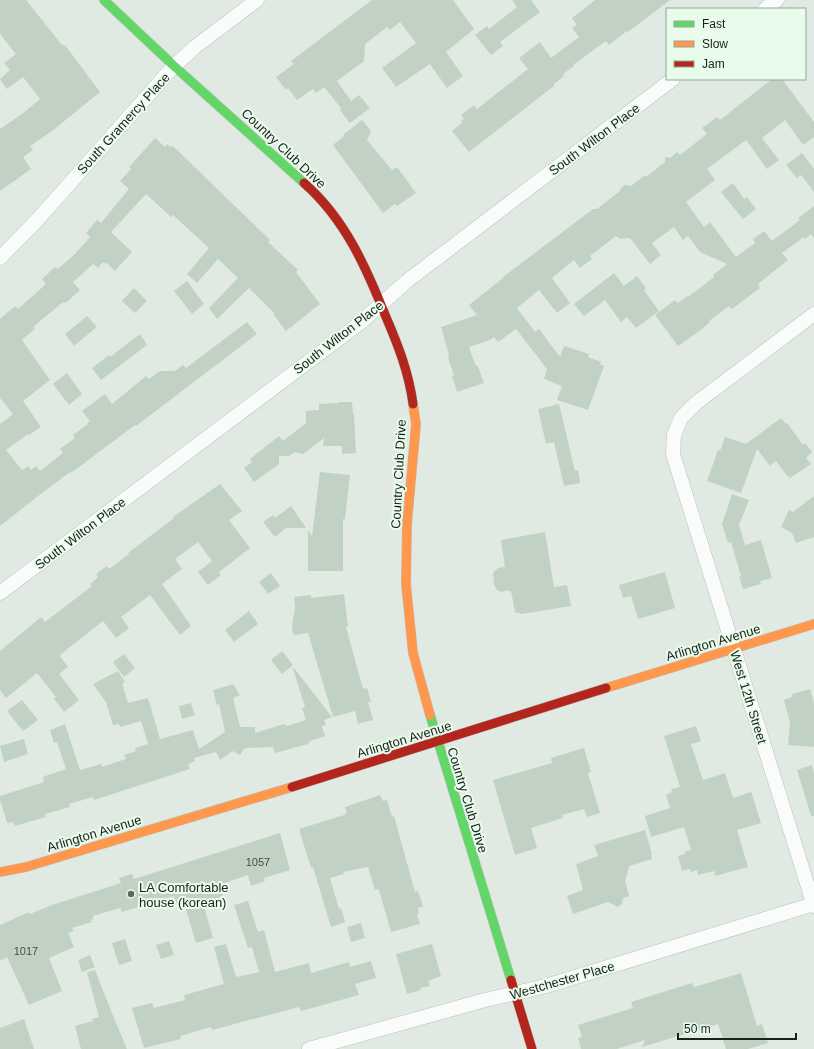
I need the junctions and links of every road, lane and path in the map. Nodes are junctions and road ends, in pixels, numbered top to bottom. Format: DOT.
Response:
graph roads {
  1 [pos="104,0"];
  2 [pos="257,0"];
  3 [pos="777,0"];
  4 [pos="766,8"];
  5 [pos="174,66"];
  6 [pos="672,80"];
  7 [pos="0,258"];
  8 [pos="381,304"];
  9 [pos="814,314"];
  10 [pos="0,593"];
  11 [pos="814,624"];
  12 [pos="734,649"];
  13 [pos="436,742"];
  14 [pos="0,872"];
  15 [pos="814,905"];
  16 [pos="514,994"];
  17 [pos="309,1049"];
  18 [pos="532,1049"];
  1 -- 5 [label="street, Country Club Drive"];
  2 -- 5 [label="street, South Gramercy Place"];
  3 -- 4 [label="street"];
  5 -- 7 [label="street, South Gramercy Place"];
  5 -- 8 [label="street, Country Club Drive"];
  6 -- 8 [label="street, South Wilton Place"];
  8 -- 10 [label="street, South Wilton Place"];
  8 -- 13 [label="street, Country Club Drive"];
  9 -- 12 [label="street, West 12th Street"];
  11 -- 12 [label="street, Arlington Avenue"];
  12 -- 13 [label="street, Arlington Avenue"];
  12 -- 15 [label="street, West 12th Street"];
  13 -- 14 [label="street, Arlington Avenue"];
  13 -- 16 [label="street, Country Club Drive"];
  15 -- 16 [label="street, Westchester Place"];
  16 -- 17 [label="street, Westchester Place"];
  16 -- 18 [label="street, Country Club Drive"];
}
